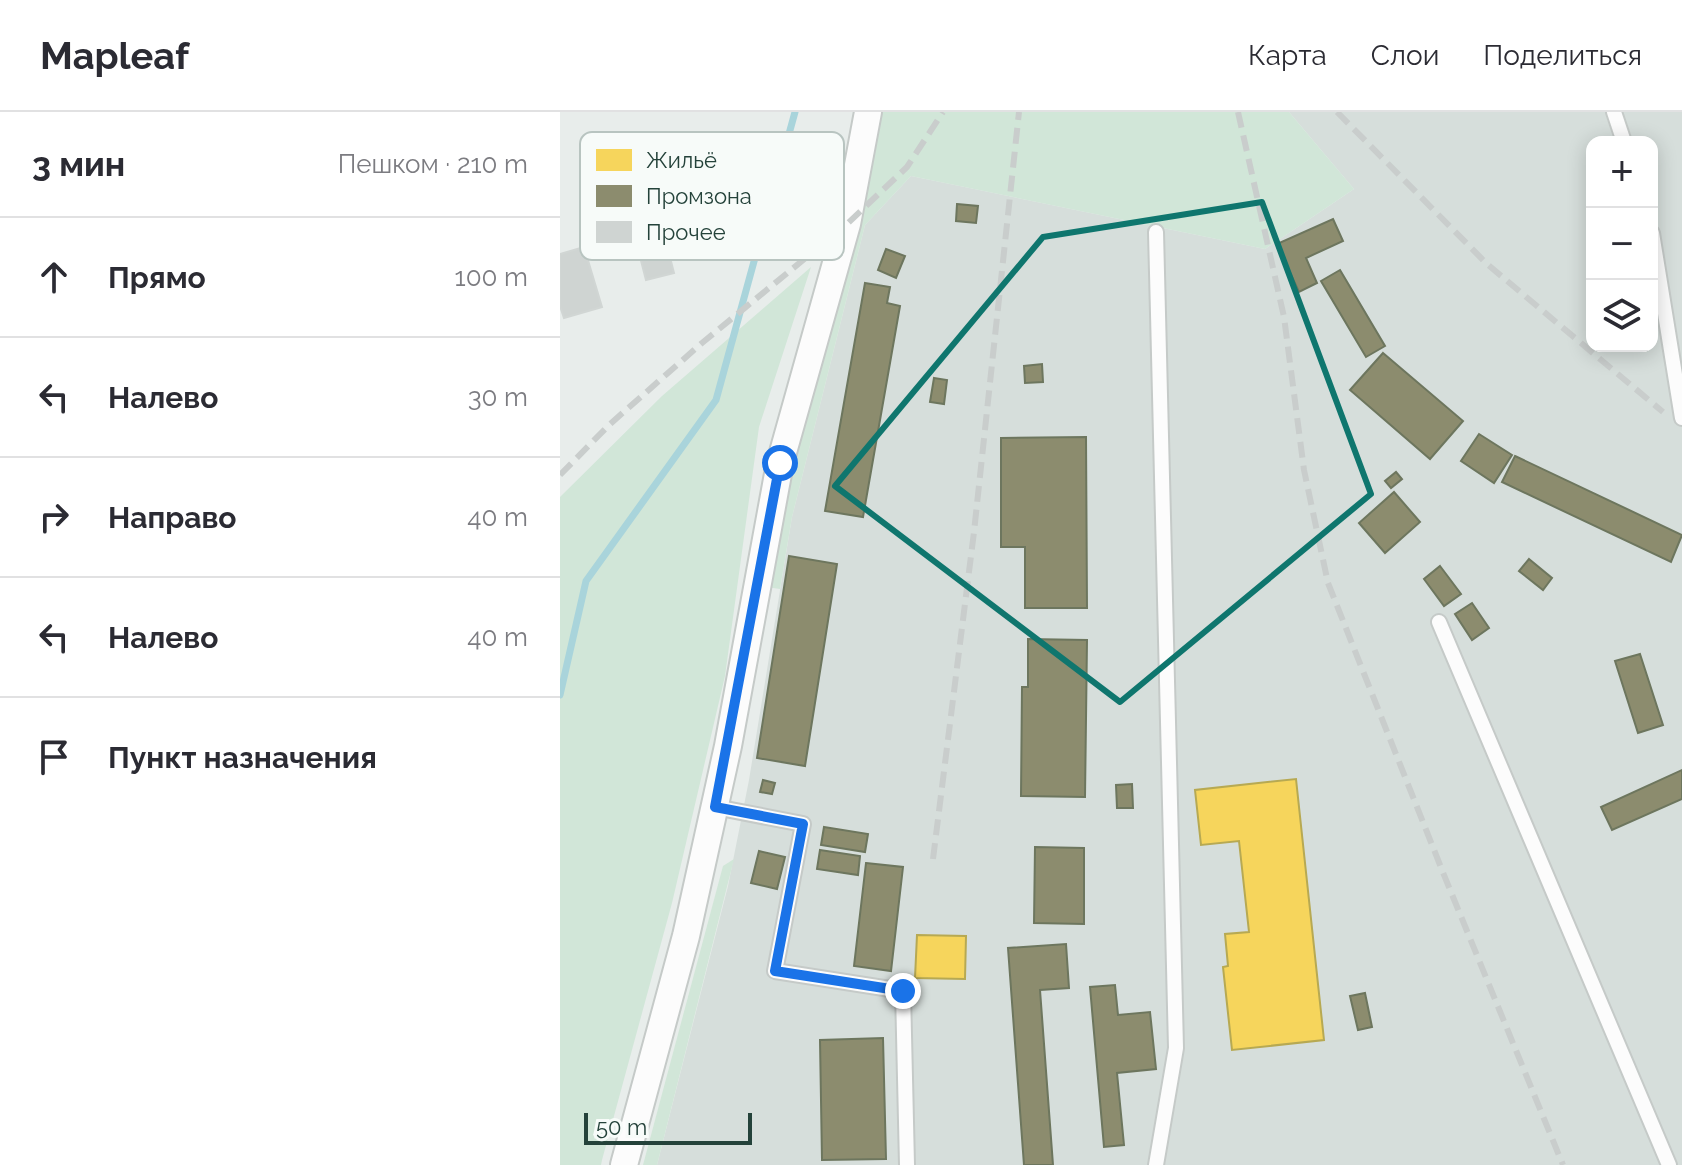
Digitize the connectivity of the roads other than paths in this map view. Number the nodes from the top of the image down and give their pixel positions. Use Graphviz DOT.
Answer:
graph roads {
  1 [pos="868,112"];
  2 [pos="1614,112"];
  3 [pos="1622,136"];
  4 [pos="1156,232"];
  5 [pos="844,235"];
  6 [pos="837,260"];
  7 [pos="1658,270"];
  8 [pos="1682,418"];
  9 [pos="1439,622"];
  10 [pos="715,807"];
  11 [pos="624,1165"];
  12 [pos="907,1165"];
  13 [pos="1156,1165"];
  14 [pos="1669,1165"];
  1 -- 5 [label="street"];
  2 -- 3 [label="lane"];
  4 -- 13 [label="lane"];
  6 -- 10 [label="street"];
  7 -- 8 [label="lane"];
  9 -- 14 [label="lane"];
  10 -- 11 [label="street"];
  10 -- 12 [label="lane"];
}
